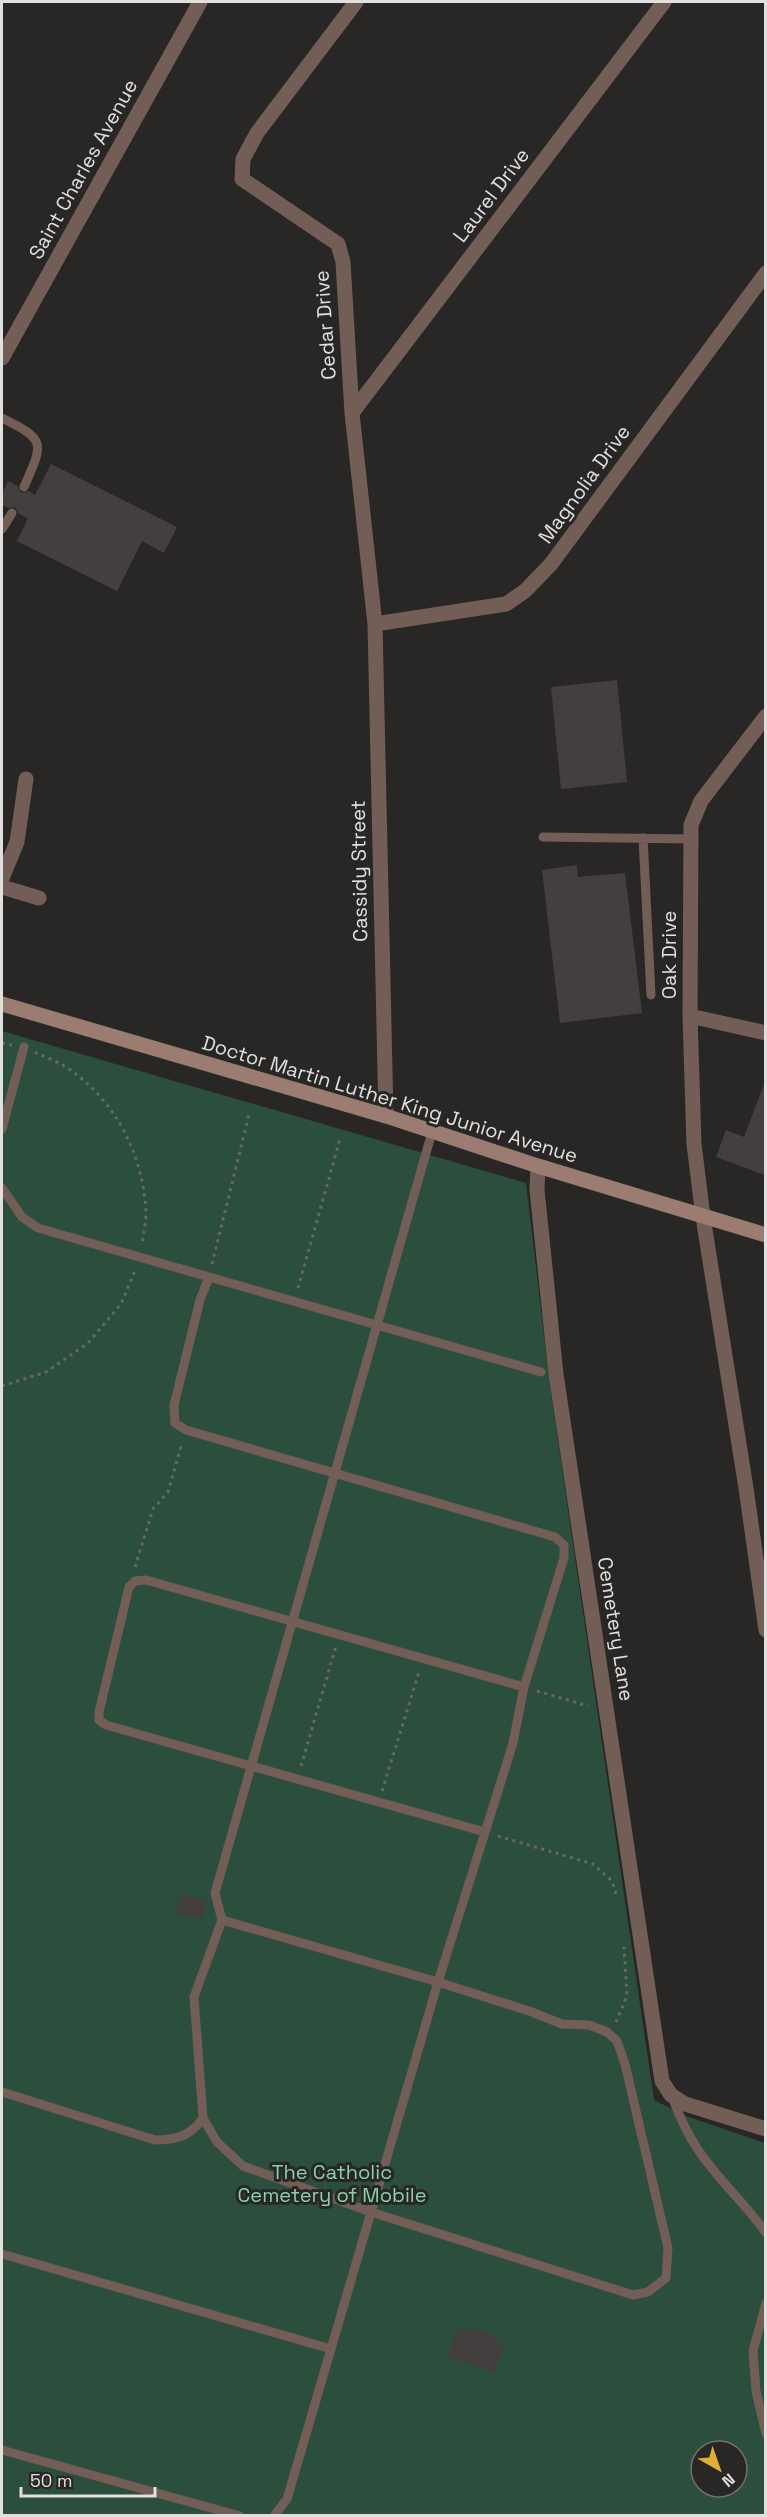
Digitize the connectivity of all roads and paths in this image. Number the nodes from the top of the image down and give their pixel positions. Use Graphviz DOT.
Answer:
graph roads {
  1 [pos="200,2"];
  2 [pos="356,2"];
  3 [pos="664,2"];
  4 [pos="765,273"];
  5 [pos="2,358"];
  6 [pos="352,413"];
  7 [pos="2,418"];
  8 [pos="24,487"];
  9 [pos="12,513"];
  10 [pos="2,529"];
  11 [pos="375,624"];
  12 [pos="765,716"];
  13 [pos="26,779"];
  14 [pos="543,837"];
  15 [pos="644,838"];
  16 [pos="690,839"];
  17 [pos="2,878"];
  18 [pos="2,887"];
  19 [pos="39,898"];
  20 [pos="651,995"];
  21 [pos="2,1004"];
  22 [pos="690,1016"];
  23 [pos="765,1033"];
  24 [pos="2,1043"];
  25 [pos="24,1047"];
  26 [pos="249,1115"];
  27 [pos="386,1116"];
  28 [pos="2,1130"];
  29 [pos="432,1132"];
  30 [pos="340,1139"];
  31 [pos="538,1166"];
  32 [pos="2,1188"];
  33 [pos="703,1217"];
  34 [pos="765,1234"];
  35 [pos="140,1257"];
  36 [pos="209,1277"];
  37 [pos="295,1301"];
  38 [pos="378,1324"];
  39 [pos="541,1372"];
  40 [pos="2,1386"];
  41 [pos="186,1430"];
  42 [pos="335,1472"];
  43 [pos="135,1581"];
  44 [pos="293,1621"];
  45 [pos="765,1630"];
  46 [pos="340,1635"];
  47 [pos="423,1658"];
  48 [pos="524,1687"];
  49 [pos="588,1706"];
  50 [pos="251,1767"];
  51 [pos="298,1780"];
  52 [pos="379,1803"];
  53 [pos="485,1832"];
  54 [pos="618,1899"];
  55 [pos="222,1920"];
  56 [pos="623,1941"];
  57 [pos="438,1982"];
  58 [pos="610,2035"];
  59 [pos="2,2092"];
  60 [pos="671,2095"];
  61 [pos="203,2118"];
  62 [pos="765,2129"];
  63 [pos="371,2212"];
  64 [pos="765,2233"];
  65 [pos="2,2254"];
  66 [pos="765,2303"];
  67 [pos="331,2349"];
  68 [pos="765,2433"];
  69 [pos="2,2450"];
  70 [pos="240,2516"];
  71 [pos="274,2516"];
  1 -- 5 [label="street, Saint Charles Avenue"];
  2 -- 6 [label="street, Cedar Drive"];
  3 -- 6 [label="street, Laurel Drive"];
  4 -- 11 [label="street, Magnolia Drive"];
  6 -- 11 [label="street, Cedar Drive"];
  7 -- 8 [label="lane"];
  9 -- 10 [label="lane"];
  11 -- 27 [label="street, Cassidy Street"];
  12 -- 16 [label="street, Oak Drive"];
  13 -- 17 [label="street"];
  14 -- 15 [label="lane"];
  15 -- 16 [label="lane"];
  15 -- 20 [label="lane"];
  16 -- 22 [label="street, Oak Drive"];
  18 -- 19 [label="street"];
  21 -- 27 [label="main road, Doctor Martin Luther King Junior Avenue"];
  22 -- 23 [label="street"];
  22 -- 33 [label="street, Oak Drive"];
  24 -- 25 [label="path"];
  25 -- 28 [label="lane"];
  25 -- 35 [label="path"];
  26 -- 36 [label="path"];
  27 -- 29 [label="main road, Doctor Martin Luther King Junior Avenue"];
  29 -- 31 [label="main road, Doctor Martin Luther King Junior Avenue"];
  29 -- 38 [label="lane"];
  30 -- 37 [label="path"];
  31 -- 33 [label="main road, Doctor Martin Luther King Junior Avenue"];
  31 -- 60 [label="street, Cemetery Lane"];
  32 -- 35 [label="lane"];
  33 -- 34 [label="main road, Doctor Martin Luther King Junior Avenue"];
  33 -- 45 [label="street, Oak Drive"];
  35 -- 36 [label="lane"];
  35 -- 40 [label="path"];
  36 -- 37 [label="lane"];
  36 -- 41 [label="lane"];
  37 -- 38 [label="lane"];
  38 -- 39 [label="lane"];
  38 -- 42 [label="lane"];
  41 -- 42 [label="lane"];
  41 -- 43 [label="path"];
  42 -- 44 [label="lane"];
  42 -- 48 [label="lane"];
  43 -- 44 [label="lane"];
  43 -- 50 [label="lane"];
  44 -- 46 [label="lane"];
  44 -- 50 [label="lane"];
  46 -- 47 [label="lane"];
  46 -- 51 [label="path"];
  47 -- 48 [label="lane"];
  47 -- 52 [label="path"];
  48 -- 49 [label="path"];
  48 -- 53 [label="lane"];
  50 -- 51 [label="lane"];
  50 -- 55 [label="lane"];
  51 -- 52 [label="lane"];
  52 -- 53 [label="lane"];
  53 -- 54 [label="path"];
  53 -- 57 [label="lane"];
  55 -- 57 [label="lane"];
  55 -- 61 [label="lane"];
  56 -- 58 [label="path"];
  57 -- 58 [label="lane"];
  57 -- 63 [label="lane"];
  58 -- 63 [label="lane"];
  59 -- 61 [label="lane"];
  60 -- 62 [label="street"];
  60 -- 64 [label="lane"];
  61 -- 63 [label="lane"];
  63 -- 67 [label="lane"];
  65 -- 67 [label="lane"];
  66 -- 68 [label="lane"];
  67 -- 71 [label="lane"];
  69 -- 70 [label="lane"];
}
